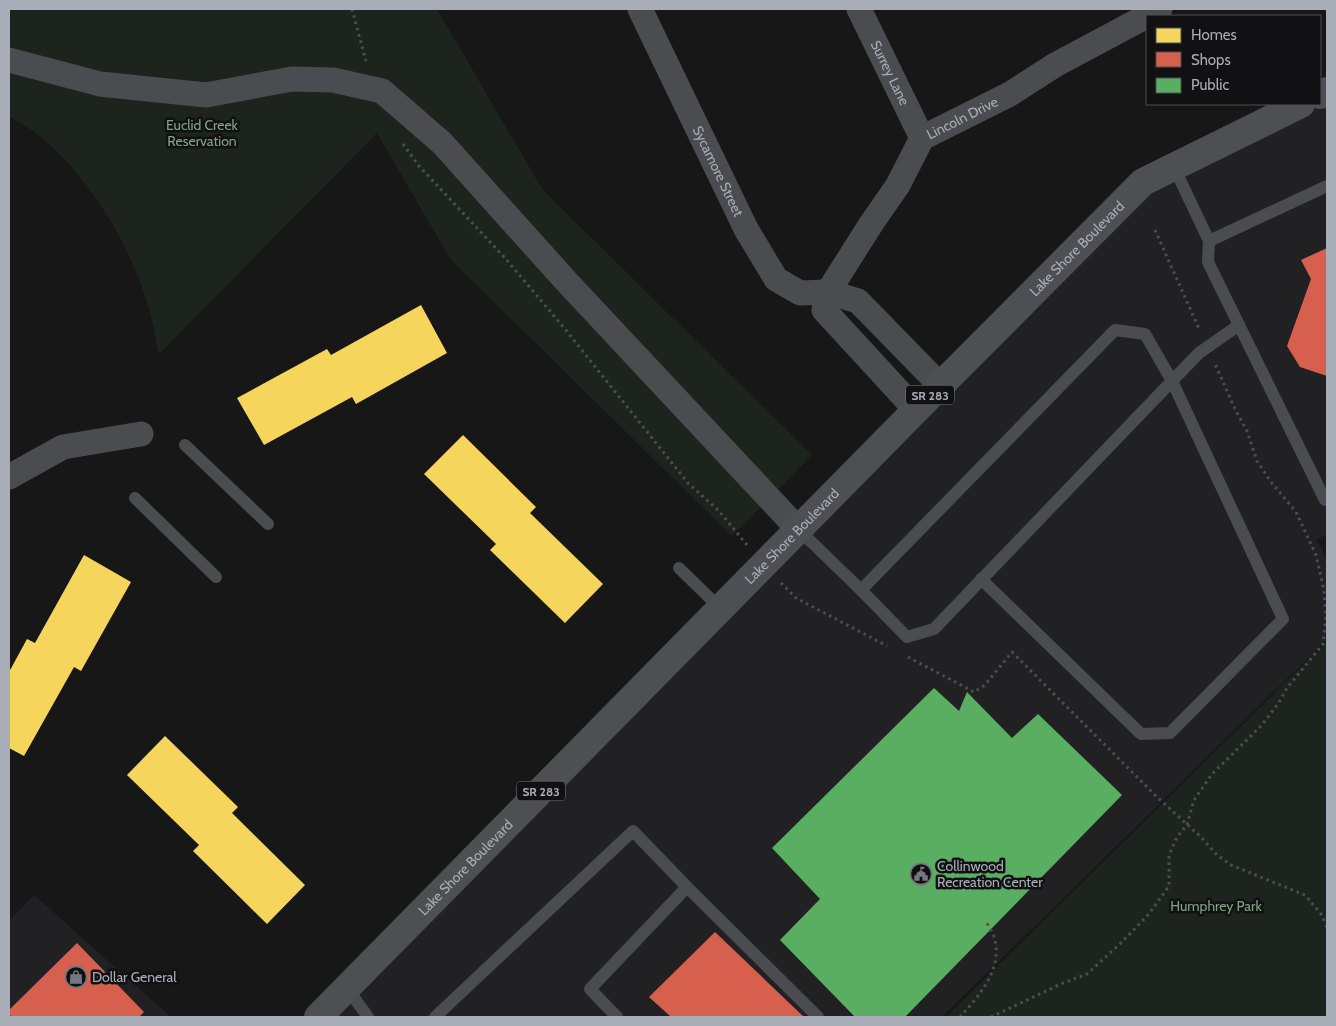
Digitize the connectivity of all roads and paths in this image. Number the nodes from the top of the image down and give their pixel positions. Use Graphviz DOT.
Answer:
graph roads {
  1 [pos="352,9"];
  2 [pos="640,9"];
  3 [pos="859,9"];
  4 [pos="1160,9"];
  5 [pos="1149,15"];
  6 [pos="1146,16"];
  7 [pos="9,60"];
  8 [pos="368,68"];
  9 [pos="1299,105"];
  10 [pos="398,138"];
  11 [pos="922,138"];
  12 [pos="1174,166"];
  13 [pos="1327,186"];
  14 [pos="1155,230"];
  15 [pos="1209,241"];
  16 [pos="828,292"];
  17 [pos="1239,325"];
  18 [pos="1208,348"];
  19 [pos="1172,381"];
  20 [pos="940,386"];
  21 [pos="916,410"];
  22 [pos="141,434"];
  23 [pos="185,445"];
  24 [pos="11,473"];
  25 [pos="135,498"];
  26 [pos="1327,499"];
  27 [pos="268,524"];
  28 [pos="798,529"];
  29 [pos="741,538"];
  30 [pos="679,568"];
  31 [pos="216,577"];
  32 [pos="981,579"];
  33 [pos="861,590"];
  34 [pos="720,608"];
  35 [pos="1012,652"];
  36 [pos="1187,825"];
  37 [pos="687,887"];
  38 [pos="987,923"];
  39 [pos="1327,927"];
  40 [pos="346,988"];
  41 [pos="318,1017"];
  42 [pos="368,1017"];
  43 [pos="435,1017"];
  44 [pos="617,1017"];
  45 [pos="818,1017"];
  46 [pos="960,1017"];
  47 [pos="991,1017"];
  1 -- 8 [label="path"];
  2 -- 16 [label="street, Sycamore Street"];
  3 -- 11 [label="street, Surrey Lane"];
  4 -- 5 [label="street, Lincoln Drive"];
  6 -- 11 [label="street, Lincoln Drive"];
  7 -- 28 [label="street"];
  9 -- 12 [label="main road, Lake Shore Boulevard / SR 283"];
  10 -- 29 [label="path"];
  11 -- 16 [label="street, Lincoln Drive"];
  12 -- 15 [label="lane"];
  12 -- 20 [label="main road, Lake Shore Boulevard / SR 283"];
  13 -- 15 [label="lane"];
  14 -- 18 [label="path"];
  15 -- 17 [label="lane"];
  16 -- 20 [label="street, Sycamore Street"];
  16 -- 21 [label="street"];
  17 -- 18 [label="lane"];
  17 -- 26 [label="lane"];
  18 -- 19 [label="lane"];
  18 -- 36 [label="path"];
  19 -- 32 [label="lane"];
  19 -- 32 [label="lane"];
  19 -- 33 [label="lane"];
  20 -- 21 [label="main road, Lake Shore Boulevard / SR 283"];
  21 -- 28 [label="main road, Lake Shore Boulevard / SR 283"];
  22 -- 24 [label="street"];
  23 -- 27 [label="lane"];
  25 -- 31 [label="lane"];
  28 -- 33 [label="lane"];
  28 -- 34 [label="main road, Lake Shore Boulevard / SR 283"];
  30 -- 34 [label="lane"];
  32 -- 33 [label="lane"];
  34 -- 40 [label="main road, Lake Shore Boulevard / SR 283"];
  35 -- 36 [label="path"];
  36 -- 39 [label="path"];
  36 -- 47 [label="path"];
  37 -- 43 [label="lane"];
  37 -- 44 [label="lane"];
  37 -- 45 [label="lane"];
  38 -- 46 [label="path"];
  40 -- 41 [label="main road, Lake Shore Boulevard / SR 283"];
  40 -- 42 [label="lane"];
}
